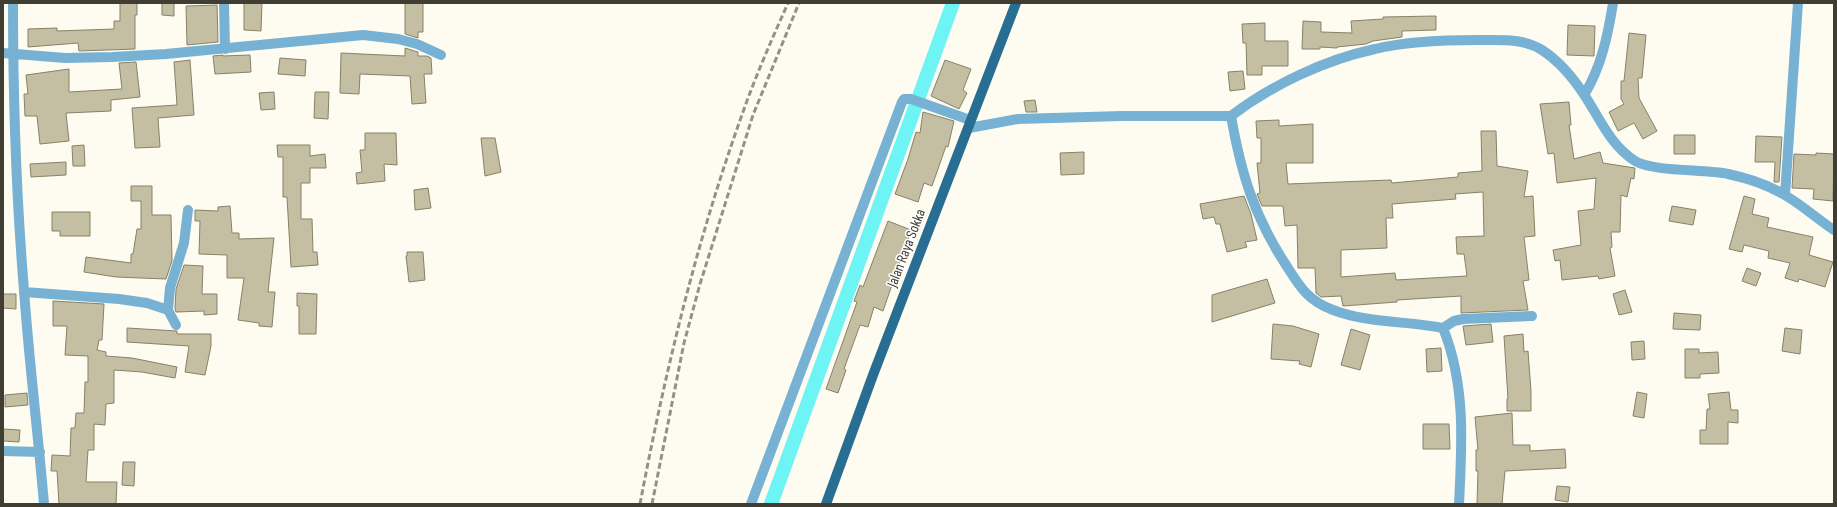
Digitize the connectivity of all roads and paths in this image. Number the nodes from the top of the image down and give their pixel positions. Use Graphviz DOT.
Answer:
graph roads {
  1 [pos="13,3"];
  2 [pos="224,3"];
  3 [pos="1016,3"];
  4 [pos="1613,3"];
  5 [pos="1798,3"];
  6 [pos="225,48"];
  7 [pos="8,53"];
  8 [pos="441,55"];
  9 [pos="1584,96"];
  10 [pos="1231,116"];
  11 [pos="970,124"];
  12 [pos="1785,195"];
  13 [pos="188,210"];
  14 [pos="1834,230"];
  15 [pos="24,292"];
  16 [pos="168,310"];
  17 [pos="1532,316"];
  18 [pos="176,325"];
  19 [pos="1443,328"];
  20 [pos="3,451"];
  21 [pos="40,452"];
  22 [pos="44,504"];
  23 [pos="751,504"];
  24 [pos="826,504"];
  25 [pos="1459,504"];
  1 -- 7 [label="street"];
  2 -- 6 [label="street"];
  3 -- 11 [label="main road, Jalan Raya Sokka"];
  4 -- 9 [label="street"];
  5 -- 12 [label="street"];
  6 -- 7 [label="street"];
  6 -- 8 [label="street"];
  7 -- 15 [label="street"];
  9 -- 10 [label="street"];
  9 -- 12 [label="street"];
  10 -- 11 [label="street"];
  10 -- 19 [label="street"];
  11 -- 23 [label="street"];
  11 -- 24 [label="main road, Jalan Raya Sokka"];
  12 -- 14 [label="street"];
  13 -- 16 [label="street"];
  15 -- 16 [label="street"];
  15 -- 21 [label="street"];
  16 -- 18 [label="street"];
  17 -- 19 [label="street"];
  19 -- 25 [label="street"];
  20 -- 21 [label="street"];
  21 -- 22 [label="street"];
}
